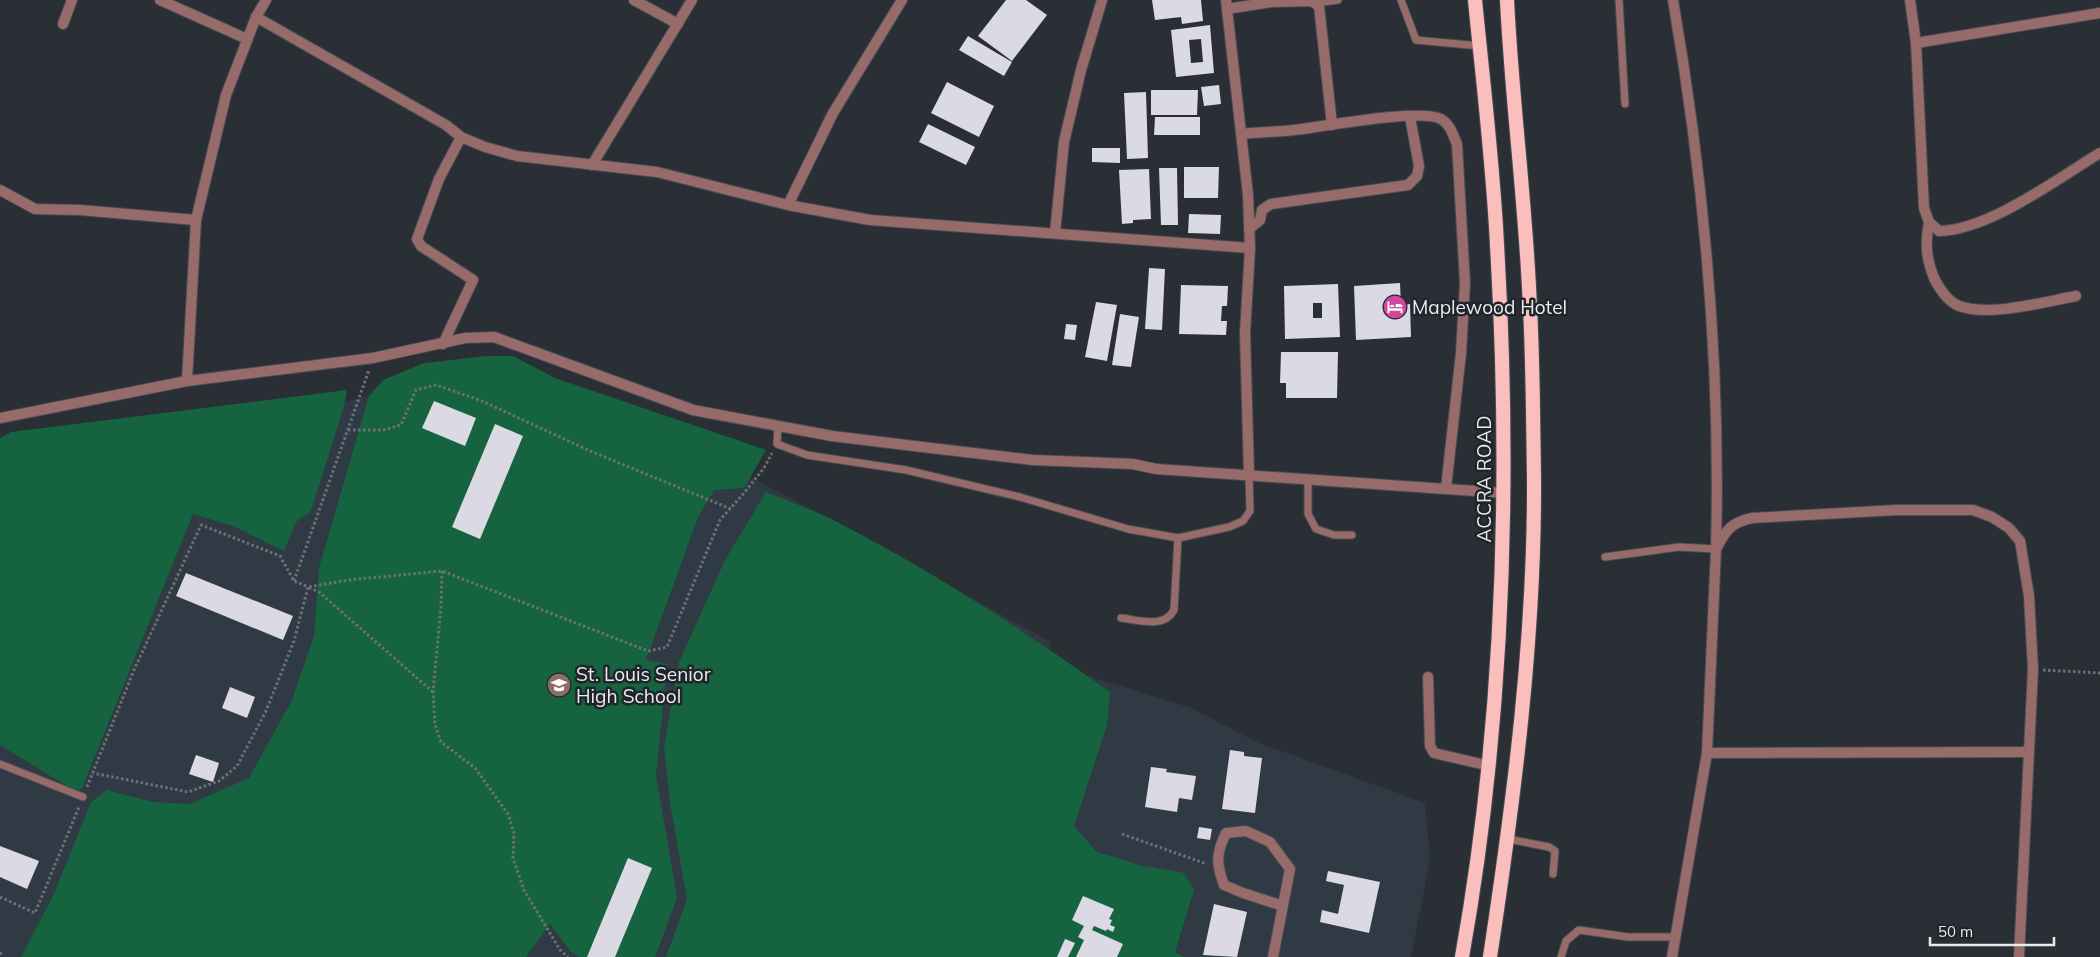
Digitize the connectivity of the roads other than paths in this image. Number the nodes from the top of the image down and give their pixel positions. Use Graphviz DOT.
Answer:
graph roads {
  1 [pos="72,0"];
  2 [pos="160,0"];
  3 [pos="266,0"];
  4 [pos="634,0"];
  5 [pos="692,0"];
  6 [pos="902,0"];
  7 [pos="1102,0"];
  8 [pos="1338,0"];
  9 [pos="1401,0"];
  10 [pos="1475,0"];
  11 [pos="1507,0"];
  12 [pos="1619,0"];
  13 [pos="1673,0"];
  14 [pos="1910,0"];
  15 [pos="1315,3"];
  16 [pos="1227,4"];
  17 [pos="2100,13"];
  18 [pos="256,17"];
  19 [pos="63,24"];
  20 [pos="678,24"];
  21 [pos="247,39"];
  22 [pos="1916,43"];
  23 [pos="1480,46"];
  24 [pos="1625,104"];
  25 [pos="1410,117"];
  26 [pos="1332,125"];
  27 [pos="1240,134"];
  28 [pos="461,137"];
  29 [pos="2100,153"];
  30 [pos="592,165"];
  31 [pos="0,190"];
  32 [pos="788,205"];
  33 [pos="196,220"];
  34 [pos="1929,222"];
  35 [pos="1250,229"];
  36 [pos="1055,233"];
  37 [pos="1250,248"];
  38 [pos="2076,296"];
  39 [pos="443,344"];
  40 [pos="187,381"];
  41 [pos="0,418"];
  42 [pos="778,426"];
  43 [pos="1249,474"];
  44 [pos="1308,478"];
  45 [pos="1446,488"];
  46 [pos="1504,493"];
  47 [pos="1352,535"];
  48 [pos="1178,538"];
  49 [pos="1716,549"];
  50 [pos="1605,557"];
  51 [pos="1121,618"];
  52 [pos="1428,677"];
  53 [pos="2028,752"];
  54 [pos="1707,753"];
  55 [pos="0,764"];
  56 [pos="1490,766"];
  57 [pos="83,797"];
  58 [pos="1508,839"];
  59 [pos="1553,874"];
  60 [pos="1283,906"];
  61 [pos="1674,937"];
  62 [pos="1273,957"];
  63 [pos="1462,957"];
  64 [pos="1490,957"];
  65 [pos="1561,957"];
  66 [pos="1672,957"];
  67 [pos="2019,957"];
  1 -- 19 [label="street"];
  2 -- 21 [label="street"];
  3 -- 18 [label="street"];
  4 -- 20 [label="street"];
  5 -- 20 [label="street"];
  6 -- 32 [label="street"];
  7 -- 36 [label="street"];
  8 -- 15 [label="lane"];
  9 -- 23 [label="lane"];
  10 -- 23 [label="highway, ACCRA ROAD"];
  11 -- 58 [label="highway"];
  12 -- 24 [label="lane"];
  13 -- 49 [label="street"];
  14 -- 22 [label="street"];
  15 -- 16 [label="street"];
  15 -- 26 [label="street"];
  16 -- 27 [label="street"];
  17 -- 22 [label="street"];
  18 -- 21 [label="street"];
  18 -- 28 [label="street"];
  20 -- 30 [label="street"];
  21 -- 33 [label="street"];
  22 -- 34 [label="street"];
  23 -- 46 [label="highway, ACCRA ROAD"];
  25 -- 26 [label="street"];
  25 -- 35 [label="street"];
  25 -- 45 [label="street"];
  26 -- 27 [label="street"];
  27 -- 35 [label="street"];
  28 -- 30 [label="street"];
  28 -- 39 [label="street"];
  29 -- 34 [label="street"];
  30 -- 32 [label="street"];
  31 -- 33 [label="street"];
  32 -- 36 [label="street"];
  33 -- 40 [label="street"];
  34 -- 38 [label="street"];
  35 -- 37 [label="street"];
  36 -- 37 [label="street"];
  37 -- 43 [label="street"];
  39 -- 40 [label="street"];
  39 -- 42 [label="street"];
  40 -- 41 [label="street"];
  42 -- 43 [label="street"];
  42 -- 48 [label="lane"];
  43 -- 44 [label="street"];
  43 -- 48 [label="lane"];
  44 -- 45 [label="street"];
  44 -- 47 [label="lane"];
  45 -- 46 [label="street"];
  46 -- 56 [label="highway, ACCRA ROAD"];
  48 -- 51 [label="lane"];
  49 -- 50 [label="lane"];
  49 -- 53 [label="street"];
  49 -- 54 [label="street"];
  52 -- 56 [label="street"];
  53 -- 54 [label="street"];
  53 -- 67 [label="street"];
  54 -- 61 [label="street"];
  55 -- 57 [label="lane"];
  56 -- 63 [label="highway, ACCRA ROAD"];
  58 -- 59 [label="lane"];
  58 -- 64 [label="highway"];
  60 -- 60 [label="street"];
  60 -- 62 [label="street"];
  61 -- 65 [label="lane"];
  61 -- 66 [label="street"];
}
